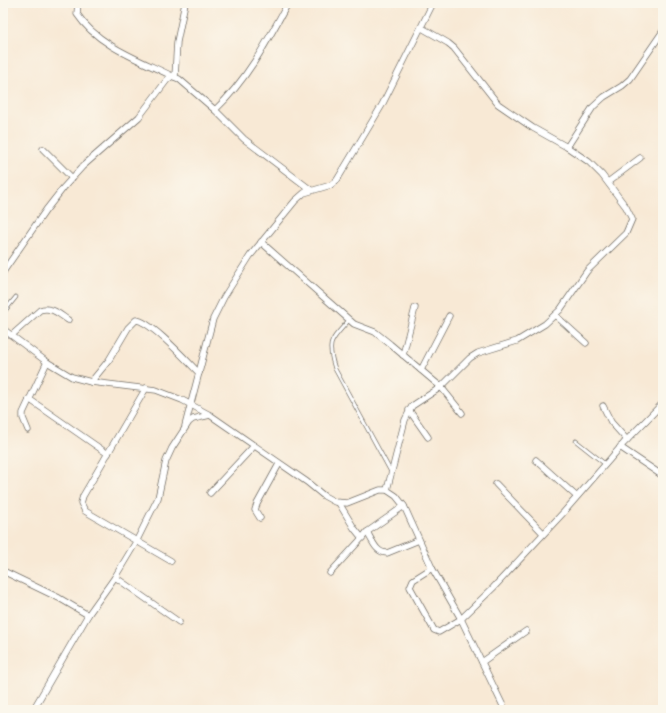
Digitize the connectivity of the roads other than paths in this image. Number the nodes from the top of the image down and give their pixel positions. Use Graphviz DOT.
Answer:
graph roads {
  1 [pos="78,3"];
  2 [pos="185,3"];
  3 [pos="288,3"];
  4 [pos="433,3"];
  5 [pos="422,28"];
  6 [pos="663,31"];
  7 [pos="174,77"];
  8 [pos="215,110"];
  9 [pos="567,147"];
  10 [pos="43,149"];
  11 [pos="640,158"];
  12 [pos="72,178"];
  13 [pos="608,182"];
  14 [pos="310,190"];
  15 [pos="261,242"];
  16 [pos="4,268"];
  17 [pos="16,297"];
  18 [pos="415,308"];
  19 [pos="3,313"];
  20 [pos="555,315"];
  21 [pos="449,316"];
  22 [pos="68,320"];
  23 [pos="349,320"];
  24 [pos="3,329"];
  25 [pos="12,335"];
  26 [pos="586,343"];
  27 [pos="403,355"];
  28 [pos="47,362"];
  29 [pos="421,370"];
  30 [pos="199,373"];
  31 [pos="91,382"];
  32 [pos="441,387"];
  33 [pos="146,388"];
  34 [pos="29,399"];
  35 [pos="663,403"];
  36 [pos="192,406"];
  37 [pos="603,406"];
  38 [pos="409,410"];
  39 [pos="462,413"];
  40 [pos="210,415"];
  41 [pos="186,426"];
  42 [pos="28,430"];
  43 [pos="428,437"];
  44 [pos="627,440"];
  45 [pos="576,441"];
  46 [pos="254,446"];
  47 [pos="620,447"];
  48 [pos="108,454"];
  49 [pos="536,460"];
  50 [pos="279,464"];
  51 [pos="606,464"];
  52 [pos="391,472"];
  53 [pos="663,476"];
  54 [pos="496,484"];
  55 [pos="387,490"];
  56 [pos="210,493"];
  57 [pos="576,496"];
  58 [pos="339,503"];
  59 [pos="404,506"];
  60 [pos="260,518"];
  61 [pos="367,532"];
  62 [pos="543,533"];
  63 [pos="362,538"];
  64 [pos="419,540"];
  65 [pos="136,542"];
  66 [pos="172,561"];
  67 [pos="432,568"];
  68 [pos="3,571"];
  69 [pos="330,573"];
  70 [pos="115,577"];
  71 [pos="88,615"];
  72 [pos="461,619"];
  73 [pos="179,622"];
  74 [pos="526,631"];
  75 [pos="482,662"];
  76 [pos="33,710"];
  77 [pos="505,710"];
  1 -- 7 [label="street"];
  2 -- 7 [label="street"];
  3 -- 8 [label="street"];
  4 -- 5 [label="street"];
  5 -- 9 [label="street"];
  5 -- 14 [label="street"];
  6 -- 9 [label="street"];
  7 -- 8 [label="street"];
  7 -- 12 [label="street"];
  8 -- 14 [label="street"];
  9 -- 13 [label="street"];
  10 -- 12 [label="street"];
  11 -- 13 [label="street"];
  12 -- 16 [label="street"];
  13 -- 20 [label="street"];
  14 -- 15 [label="street"];
  15 -- 23 [label="street"];
  15 -- 30 [label="street"];
  17 -- 19 [label="lane"];
  18 -- 27 [label="street"];
  20 -- 26 [label="street"];
  20 -- 32 [label="street"];
  21 -- 29 [label="street"];
  22 -- 25 [label="street"];
  23 -- 27 [label="street"];
  23 -- 52 [label="lane"];
  24 -- 25 [label="street"];
  25 -- 28 [label="street"];
  27 -- 29 [label="street"];
  28 -- 31 [label="street"];
  28 -- 34 [label="street"];
  29 -- 32 [label="street"];
  30 -- 31 [label="street"];
  30 -- 36 [label="street"];
  31 -- 33 [label="street"];
  32 -- 38 [label="street"];
  32 -- 39 [label="street"];
  33 -- 36 [label="street"];
  33 -- 48 [label="street"];
  34 -- 42 [label="street"];
  34 -- 48 [label="street"];
  35 -- 44 [label="street"];
  36 -- 40 [label="street"];
  36 -- 41 [label="street"];
  37 -- 44 [label="street"];
  38 -- 43 [label="street"];
  38 -- 52 [label="street"];
  40 -- 41 [label="street"];
  40 -- 46 [label="street"];
  41 -- 65 [label="street"];
  44 -- 47 [label="street"];
  45 -- 51 [label="lane"];
  46 -- 50 [label="street"];
  46 -- 56 [label="street"];
  47 -- 51 [label="street"];
  47 -- 53 [label="street"];
  48 -- 65 [label="street"];
  49 -- 57 [label="street"];
  50 -- 58 [label="street"];
  50 -- 60 [label="street"];
  51 -- 57 [label="street"];
  52 -- 55 [label="street"];
  54 -- 62 [label="street"];
  55 -- 58 [label="street"];
  55 -- 59 [label="street"];
  57 -- 62 [label="street"];
  58 -- 63 [label="street"];
  59 -- 61 [label="street"];
  59 -- 64 [label="street"];
  61 -- 63 [label="street"];
  61 -- 64 [label="street"];
  62 -- 72 [label="street"];
  63 -- 69 [label="street"];
  64 -- 67 [label="street"];
  65 -- 66 [label="street"];
  65 -- 70 [label="street"];
  67 -- 72 [label="street"];
  67 -- 72 [label="street"];
  68 -- 71 [label="street"];
  70 -- 71 [label="street"];
  70 -- 73 [label="street"];
  71 -- 76 [label="street"];
  72 -- 75 [label="street"];
  74 -- 75 [label="street"];
  75 -- 77 [label="street"];
}
